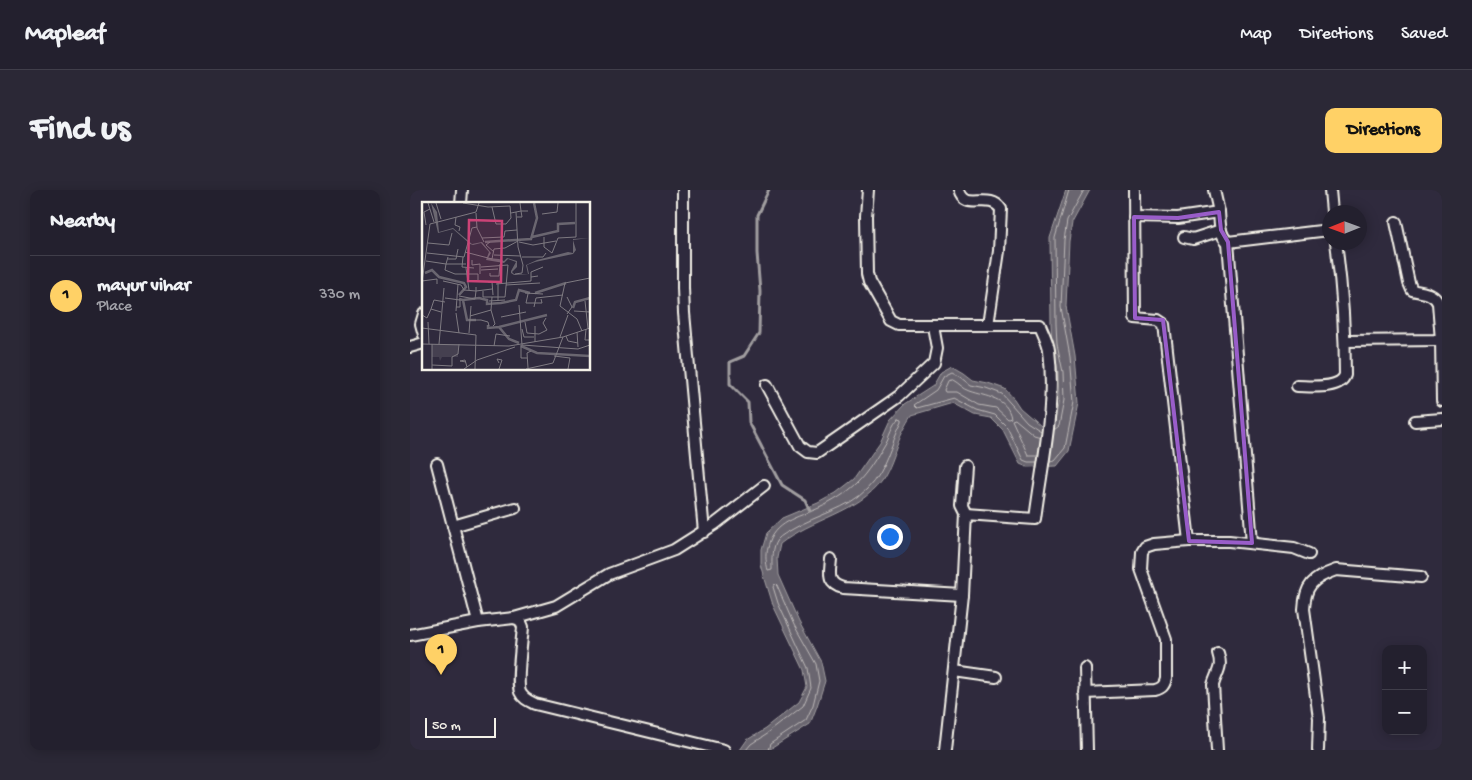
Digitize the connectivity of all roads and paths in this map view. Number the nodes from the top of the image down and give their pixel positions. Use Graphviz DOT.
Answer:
graph roads {
  1 [pos="683,190"];
  2 [pos="868,190"];
  3 [pos="959,190"];
  4 [pos="1134,190"];
  5 [pos="1214,190"];
  6 [pos="1330,190"];
  7 [pos="1331,205"];
  8 [pos="1219,212"];
  9 [pos="1134,217"];
  10 [pos="1396,222"];
  11 [pos="1221,230"];
  12 [pos="1322,231"];
  13 [pos="1184,237"];
  14 [pos="1228,242"];
  15 [pos="1337,250"];
  16 [pos="988,325"];
  17 [pos="933,326"];
  18 [pos="1441,340"];
  19 [pos="1345,341"];
  20 [pos="422,344"];
  21 [pos="410,348"];
  22 [pos="767,385"];
  23 [pos="1297,386"];
  24 [pos="1442,401"];
  25 [pos="1442,419"];
  26 [pos="1415,421"];
  27 [pos="437,464"];
  28 [pos="964,466"];
  29 [pos="764,486"];
  30 [pos="515,508"];
  31 [pos="966,514"];
  32 [pos="453,526"];
  33 [pos="704,532"];
  34 [pos="1189,541"];
  35 [pos="1252,543"];
  36 [pos="1309,554"];
  37 [pos="831,559"];
  38 [pos="1420,577"];
  39 [pos="962,595"];
  40 [pos="514,618"];
  41 [pos="478,622"];
  42 [pos="410,635"];
  43 [pos="1218,652"];
  44 [pos="1085,668"];
  45 [pos="954,671"];
  46 [pos="996,677"];
  47 [pos="1086,693"];
  48 [pos="724,750"];
  49 [pos="944,750"];
  50 [pos="1087,750"];
  51 [pos="1217,750"];
  52 [pos="1318,750"];
  1 -- 33 [label="street"];
  2 -- 17 [label="street"];
  3 -- 16 [label="street"];
  4 -- 9 [label="street"];
  5 -- 8 [label="street"];
  6 -- 7 [label="street"];
  8 -- 9 [label="street"];
  8 -- 11 [label="street"];
  9 -- 34 [label="street"];
  10 -- 18 [label="street"];
  11 -- 13 [label="street"];
  11 -- 14 [label="street"];
  12 -- 14 [label="street"];
  14 -- 35 [label="street"];
  15 -- 19 [label="street"];
  16 -- 17 [label="street"];
  16 -- 31 [label="street"];
  17 -- 22 [label="street"];
  18 -- 19 [label="street"];
  18 -- 24 [label="street"];
  19 -- 23 [label="street"];
  20 -- 21 [label="street"];
  25 -- 26 [label="street"];
  27 -- 32 [label="street"];
  28 -- 31 [label="street"];
  29 -- 33 [label="street"];
  30 -- 32 [label="street"];
  31 -- 39 [label="street"];
  32 -- 41 [label="street"];
  33 -- 40 [label="street"];
  34 -- 35 [label="street"];
  34 -- 47 [label="street"];
  35 -- 36 [label="street"];
  37 -- 39 [label="street"];
  38 -- 52 [label="street"];
  39 -- 45 [label="street"];
  40 -- 41 [label="street"];
  40 -- 48 [label="street"];
  41 -- 42 [label="street"];
  43 -- 51 [label="street"];
  44 -- 47 [label="street"];
  45 -- 46 [label="street"];
  45 -- 49 [label="street"];
  47 -- 50 [label="street"];
}
